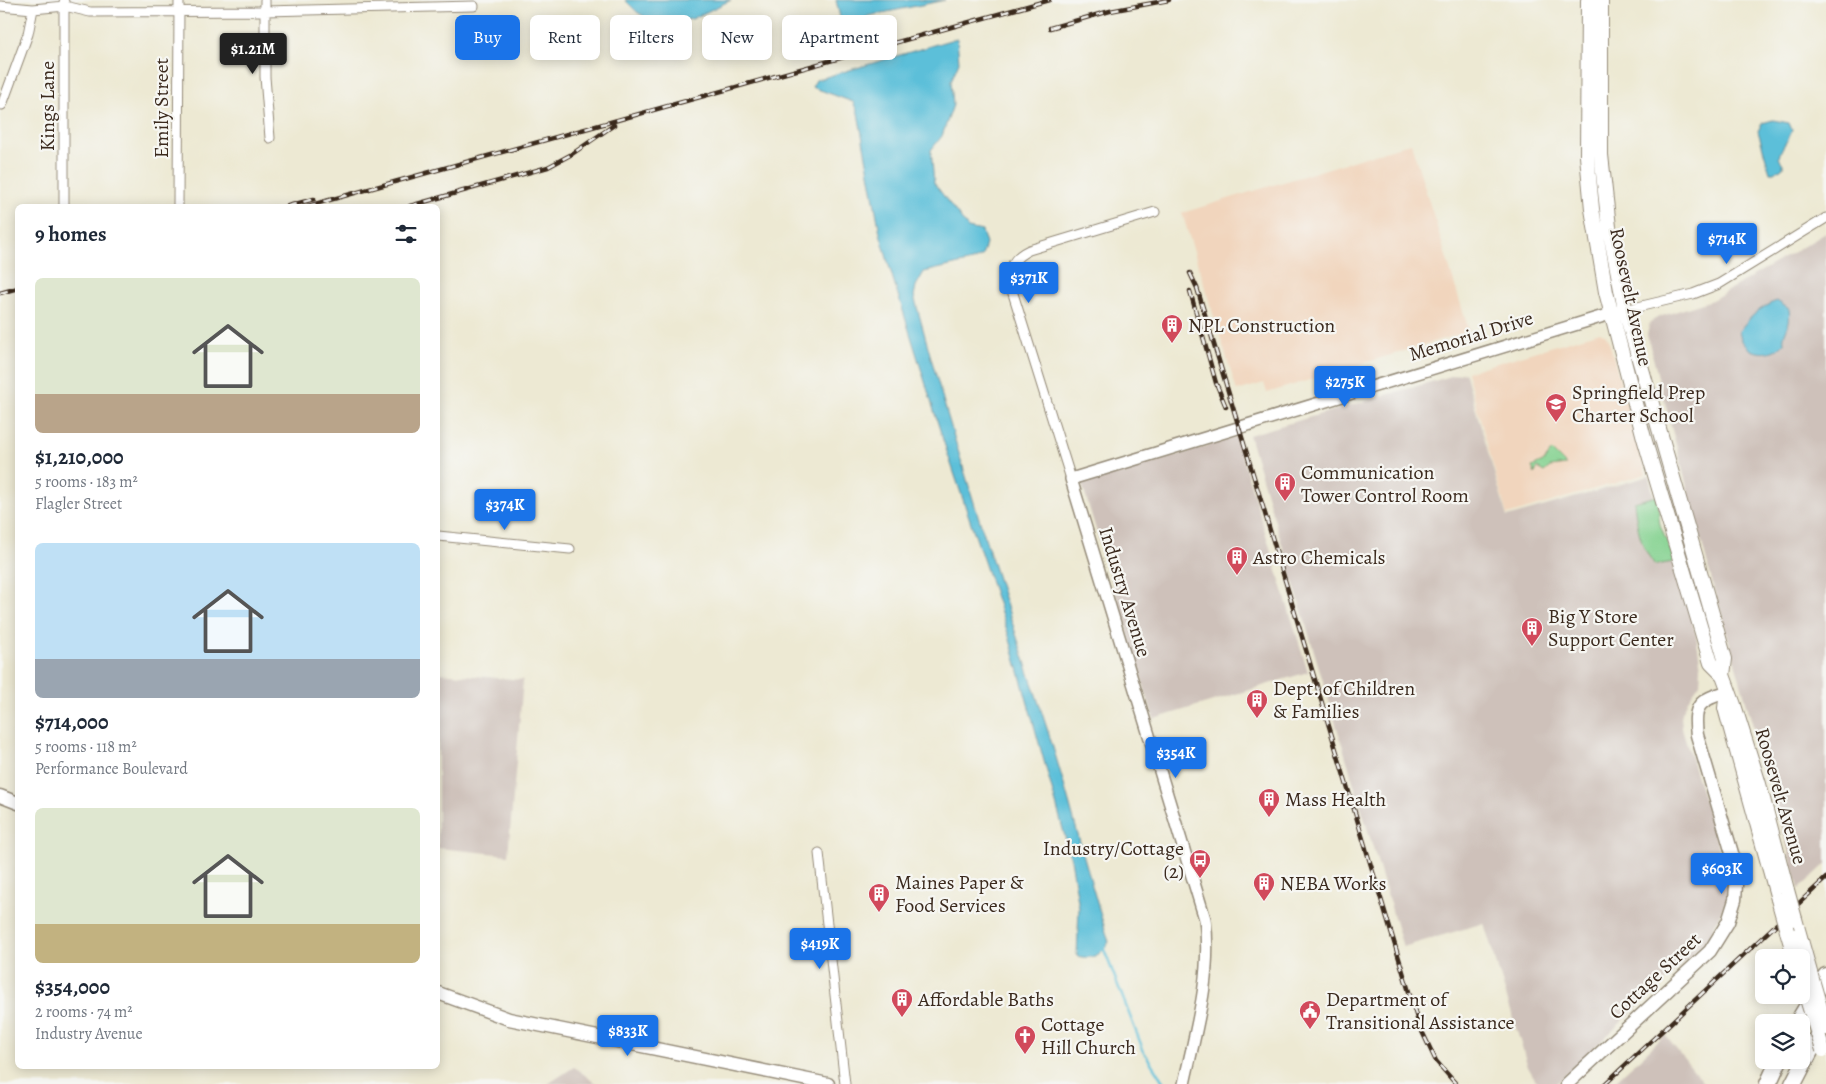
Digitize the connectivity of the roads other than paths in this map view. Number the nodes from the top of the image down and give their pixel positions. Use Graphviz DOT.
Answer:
graph roads {
  1 [pos="178,0"];
  2 [pos="265,0"];
  3 [pos="1588,0"];
  4 [pos="1601,0"];
  5 [pos="64,3"];
  6 [pos="0,6"];
  7 [pos="474,6"];
  8 [pos="33,10"];
  9 [pos="178,11"];
  10 [pos="265,11"];
  11 [pos="2,105"];
  12 [pos="270,138"];
  13 [pos="64,204"];
  14 [pos="178,204"];
  15 [pos="1155,212"];
  16 [pos="1826,218"];
  17 [pos="1625,310"];
  18 [pos="1611,313"];
  19 [pos="1071,479"];
  20 [pos="1676,485"];
  21 [pos="1661,489"];
  22 [pos="440,536"];
  23 [pos="570,549"];
  24 [pos="1697,558"];
  25 [pos="1681,563"];
  26 [pos="1723,676"];
  27 [pos="1727,692"];
  28 [pos="0,796"];
  29 [pos="15,803"];
  30 [pos="820,853"];
  31 [pos="1791,925"];
  32 [pos="1794,949"];
  33 [pos="1813,978"];
  34 [pos="440,994"];
  35 [pos="1801,1014"];
  36 [pos="1826,1020"];
  37 [pos="1826,1028"];
  38 [pos="1824,1054"];
  39 [pos="1775,1069"];
  40 [pos="828,1084"];
  41 [pos="845,1084"];
  42 [pos="1184,1084"];
  43 [pos="1567,1084"];
  44 [pos="1768,1084"];
  45 [pos="1794,1084"];
  1 -- 9 [label="street, Emily Street"];
  2 -- 10 [label="street"];
  3 -- 18 [label="main road, Roosevelt Avenue"];
  4 -- 17 [label="main road, Roosevelt Avenue"];
  5 -- 8 [label="street"];
  5 -- 9 [label="street"];
  5 -- 13 [label="street, Kings Lane"];
  6 -- 8 [label="street"];
  7 -- 10 [label="street"];
  8 -- 11 [label="street"];
  9 -- 10 [label="street"];
  9 -- 14 [label="street, Emily Street"];
  10 -- 12 [label="street"];
  15 -- 19 [label="street, Industry Avenue"];
  16 -- 17 [label="street"];
  17 -- 18 [label="street, Memorial Drive"];
  17 -- 20 [label="main road, Roosevelt Avenue"];
  18 -- 19 [label="street, Memorial Drive"];
  18 -- 21 [label="main road, Roosevelt Avenue"];
  19 -- 42 [label="street, Industry Avenue"];
  20 -- 21 [label="main road"];
  20 -- 24 [label="main road, Roosevelt Avenue"];
  21 -- 25 [label="main road, Roosevelt Avenue"];
  22 -- 23 [label="street"];
  24 -- 25 [label="main road"];
  24 -- 26 [label="main road, Roosevelt Avenue"];
  25 -- 26 [label="main road, Roosevelt Avenue"];
  26 -- 27 [label="main road, Roosevelt Avenue"];
  27 -- 31 [label="main road, Roosevelt Avenue, bridge"];
  27 -- 43 [label="main road, Cottage Street"];
  28 -- 29 [label="main road"];
  30 -- 41 [label="street"];
  31 -- 32 [label="main road, Roosevelt Avenue"];
  31 -- 33 [label="main road, Roosevelt Avenue"];
  33 -- 35 [label="highway"];
  33 -- 37 [label="main road, Roosevelt Avenue, bridge"];
  33 -- 38 [label="main road, Roosevelt Avenue, bridge"];
  34 -- 40 [label="main road"];
  36 -- 45 [label="highway"];
  39 -- 44 [label="highway"];
}
